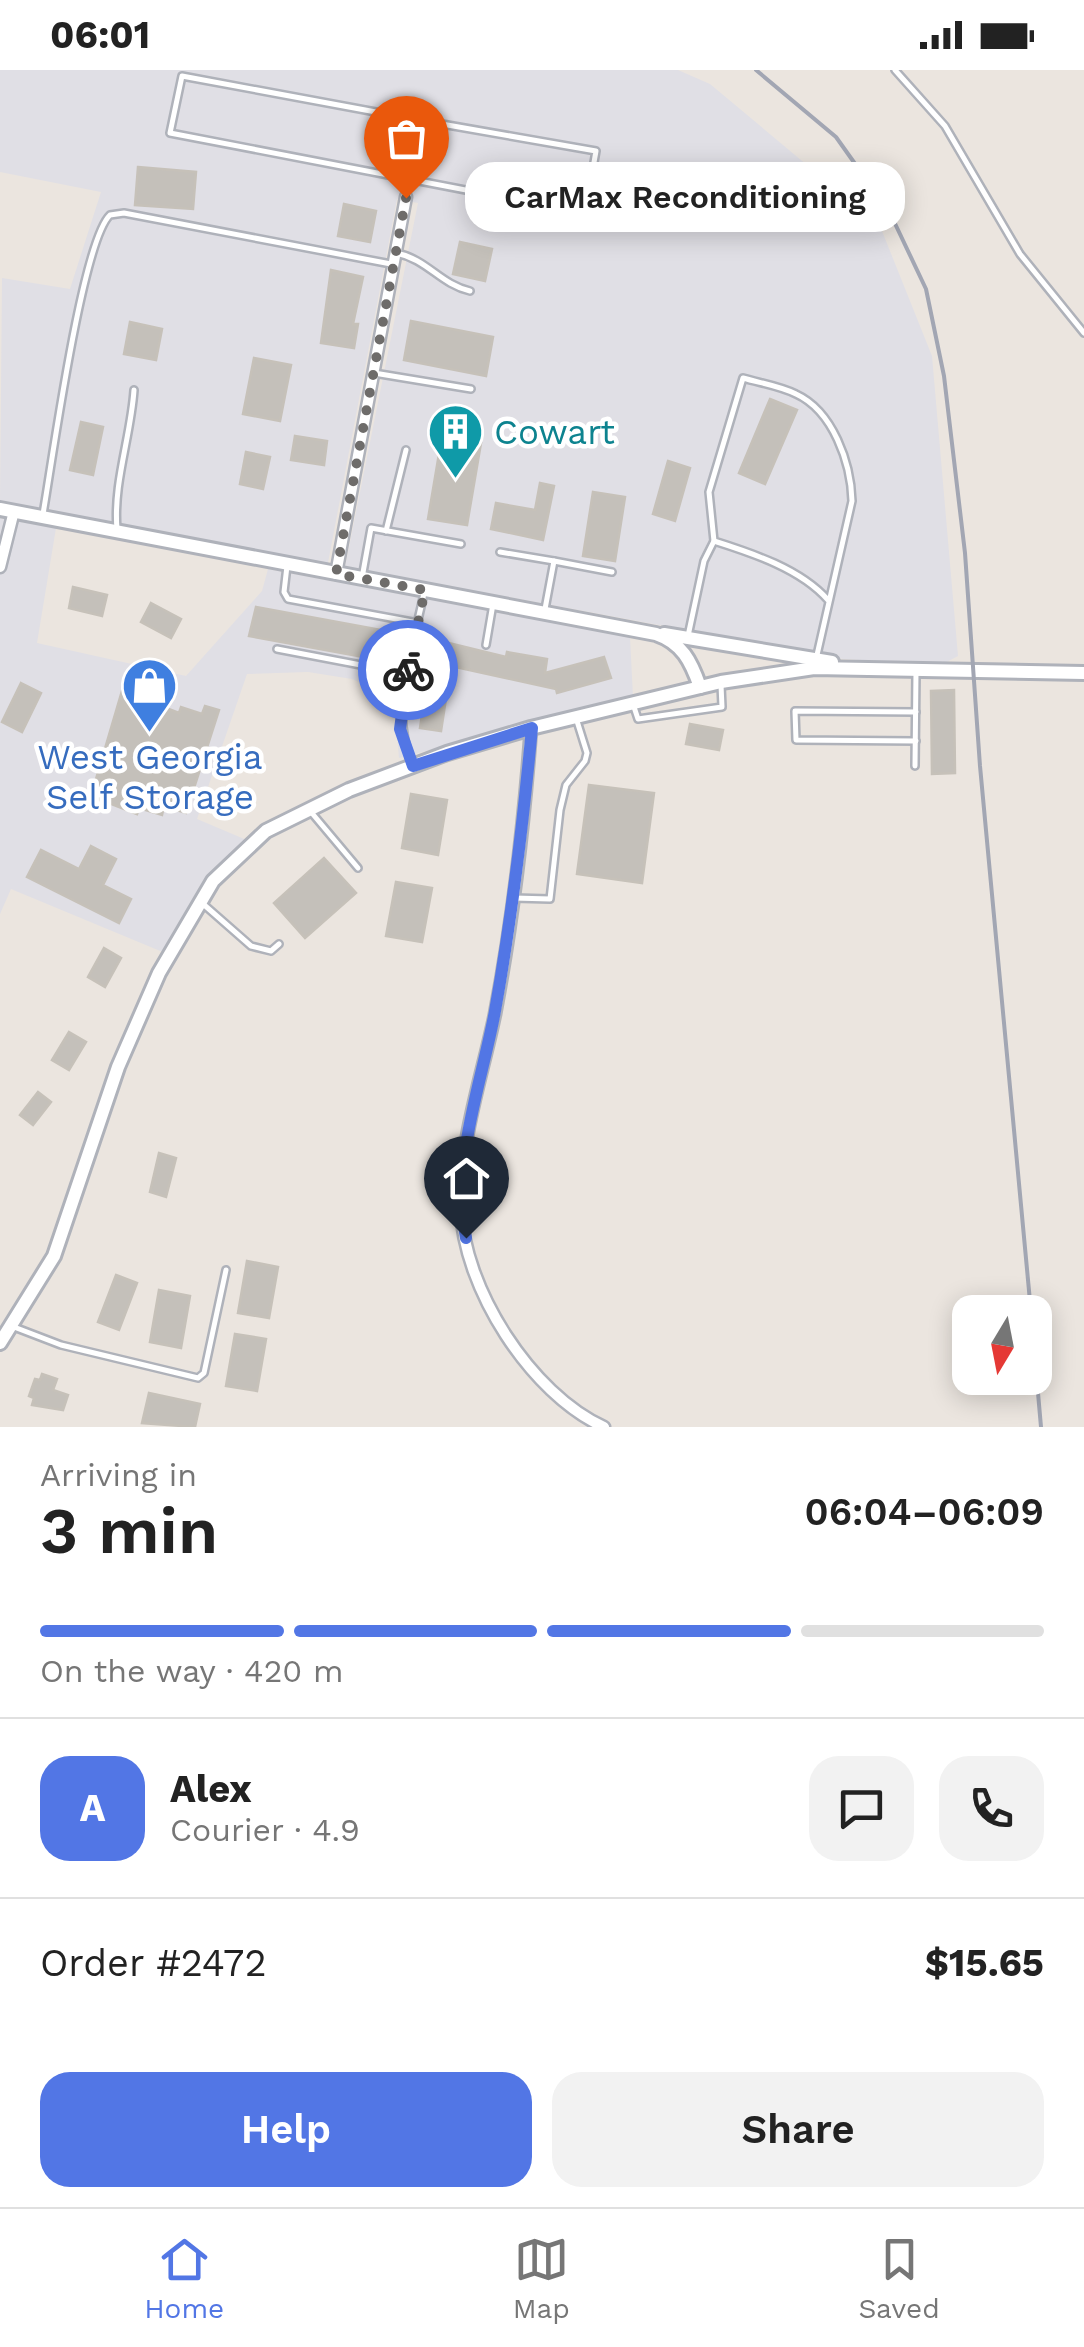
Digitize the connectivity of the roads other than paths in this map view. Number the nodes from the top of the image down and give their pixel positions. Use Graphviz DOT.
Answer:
graph roads {
  1 [pos="895,70"];
  2 [pos="419,120"];
  3 [pos="409,178"];
  4 [pos="406,198"];
  5 [pos="395,259"];
  6 [pos="470,292"];
  7 [pos="1084,333"];
  8 [pos="374,373"];
  9 [pos="471,389"];
  10 [pos="134,390"];
  11 [pos="406,450"];
  12 [pos="7,510"];
  13 [pos="42,517"];
  14 [pos="386,531"];
  15 [pos="117,532"];
  16 [pos="714,540"];
  17 [pos="460,544"];
  18 [pos="500,552"];
  19 [pos="554,561"];
  20 [pos="287,565"];
  21 [pos="0,567"];
  22 [pos="612,572"];
  23 [pos="336,574"];
  24 [pos="362,579"];
  25 [pos="425,590"];
  26 [pos="828,600"];
  27 [pos="493,603"];
  28 [pos="544,612"];
  29 [pos="418,623"];
  30 [pos="656,634"];
  31 [pos="688,636"];
  32 [pos="486,646"];
  33 [pos="277,649"];
  34 [pos="685,654"];
  35 [pos="815,664"];
  36 [pos="916,669"];
  37 [pos="1084,673"];
  38 [pos="408,674"];
  39 [pos="721,682"];
  40 [pos="700,687"];
  41 [pos="633,704"];
  42 [pos="916,712"];
  43 [pos="576,718"];
  44 [pos="532,728"];
  45 [pos="916,741"];
  46 [pos="413,766"];
  47 [pos="916,766"];
  48 [pos="310,810"];
  49 [pos="358,868"];
  50 [pos="514,898"];
  51 [pos="202,903"];
  52 [pos="279,944"];
  53 [pos="226,1270"];
  54 [pos="12,1326"];
  55 [pos="0,1342"];
  56 [pos="604,1427"];
  1 -- 7 [label="lane"];
  2 -- 3 [label="lane"];
  2 -- 3 [label="lane"];
  2 -- 3 [label="lane"];
  3 -- 4 [label="lane"];
  4 -- 5 [label="street"];
  5 -- 6 [label="lane"];
  5 -- 8 [label="street"];
  5 -- 13 [label="lane"];
  8 -- 9 [label="lane"];
  8 -- 23 [label="street"];
  10 -- 15 [label="lane"];
  11 -- 14 [label="lane"];
  12 -- 13 [label="street"];
  12 -- 21 [label="street"];
  13 -- 15 [label="street"];
  14 -- 17 [label="lane"];
  14 -- 24 [label="lane"];
  15 -- 20 [label="street"];
  16 -- 26 [label="lane"];
  16 -- 26 [label="lane"];
  16 -- 31 [label="lane"];
  18 -- 19 [label="lane"];
  19 -- 22 [label="lane"];
  19 -- 28 [label="lane"];
  20 -- 23 [label="street"];
  20 -- 29 [label="lane"];
  23 -- 24 [label="street"];
  24 -- 25 [label="street"];
  25 -- 27 [label="street"];
  25 -- 29 [label="lane"];
  26 -- 35 [label="lane"];
  27 -- 28 [label="street"];
  27 -- 32 [label="lane"];
  28 -- 30 [label="street"];
  29 -- 38 [label="lane"];
  30 -- 31 [label="street"];
  30 -- 34 [label="street"];
  31 -- 34 [label="lane"];
  31 -- 35 [label="street"];
  33 -- 38 [label="lane"];
  34 -- 40 [label="street"];
  35 -- 36 [label="street"];
  35 -- 39 [label="street"];
  36 -- 37 [label="street"];
  36 -- 42 [label="lane"];
  38 -- 46 [label="lane"];
  39 -- 40 [label="street"];
  39 -- 41 [label="lane"];
  40 -- 41 [label="street"];
  41 -- 43 [label="street"];
  42 -- 45 [label="lane"];
  42 -- 45 [label="lane"];
  43 -- 44 [label="street"];
  43 -- 50 [label="lane"];
  44 -- 46 [label="street"];
  44 -- 50 [label="street"];
  45 -- 47 [label="lane"];
  46 -- 48 [label="street"];
  48 -- 49 [label="lane"];
  48 -- 51 [label="street"];
  50 -- 56 [label="street"];
  51 -- 52 [label="lane"];
  51 -- 54 [label="street"];
  53 -- 54 [label="lane"];
  54 -- 55 [label="street"];
}
